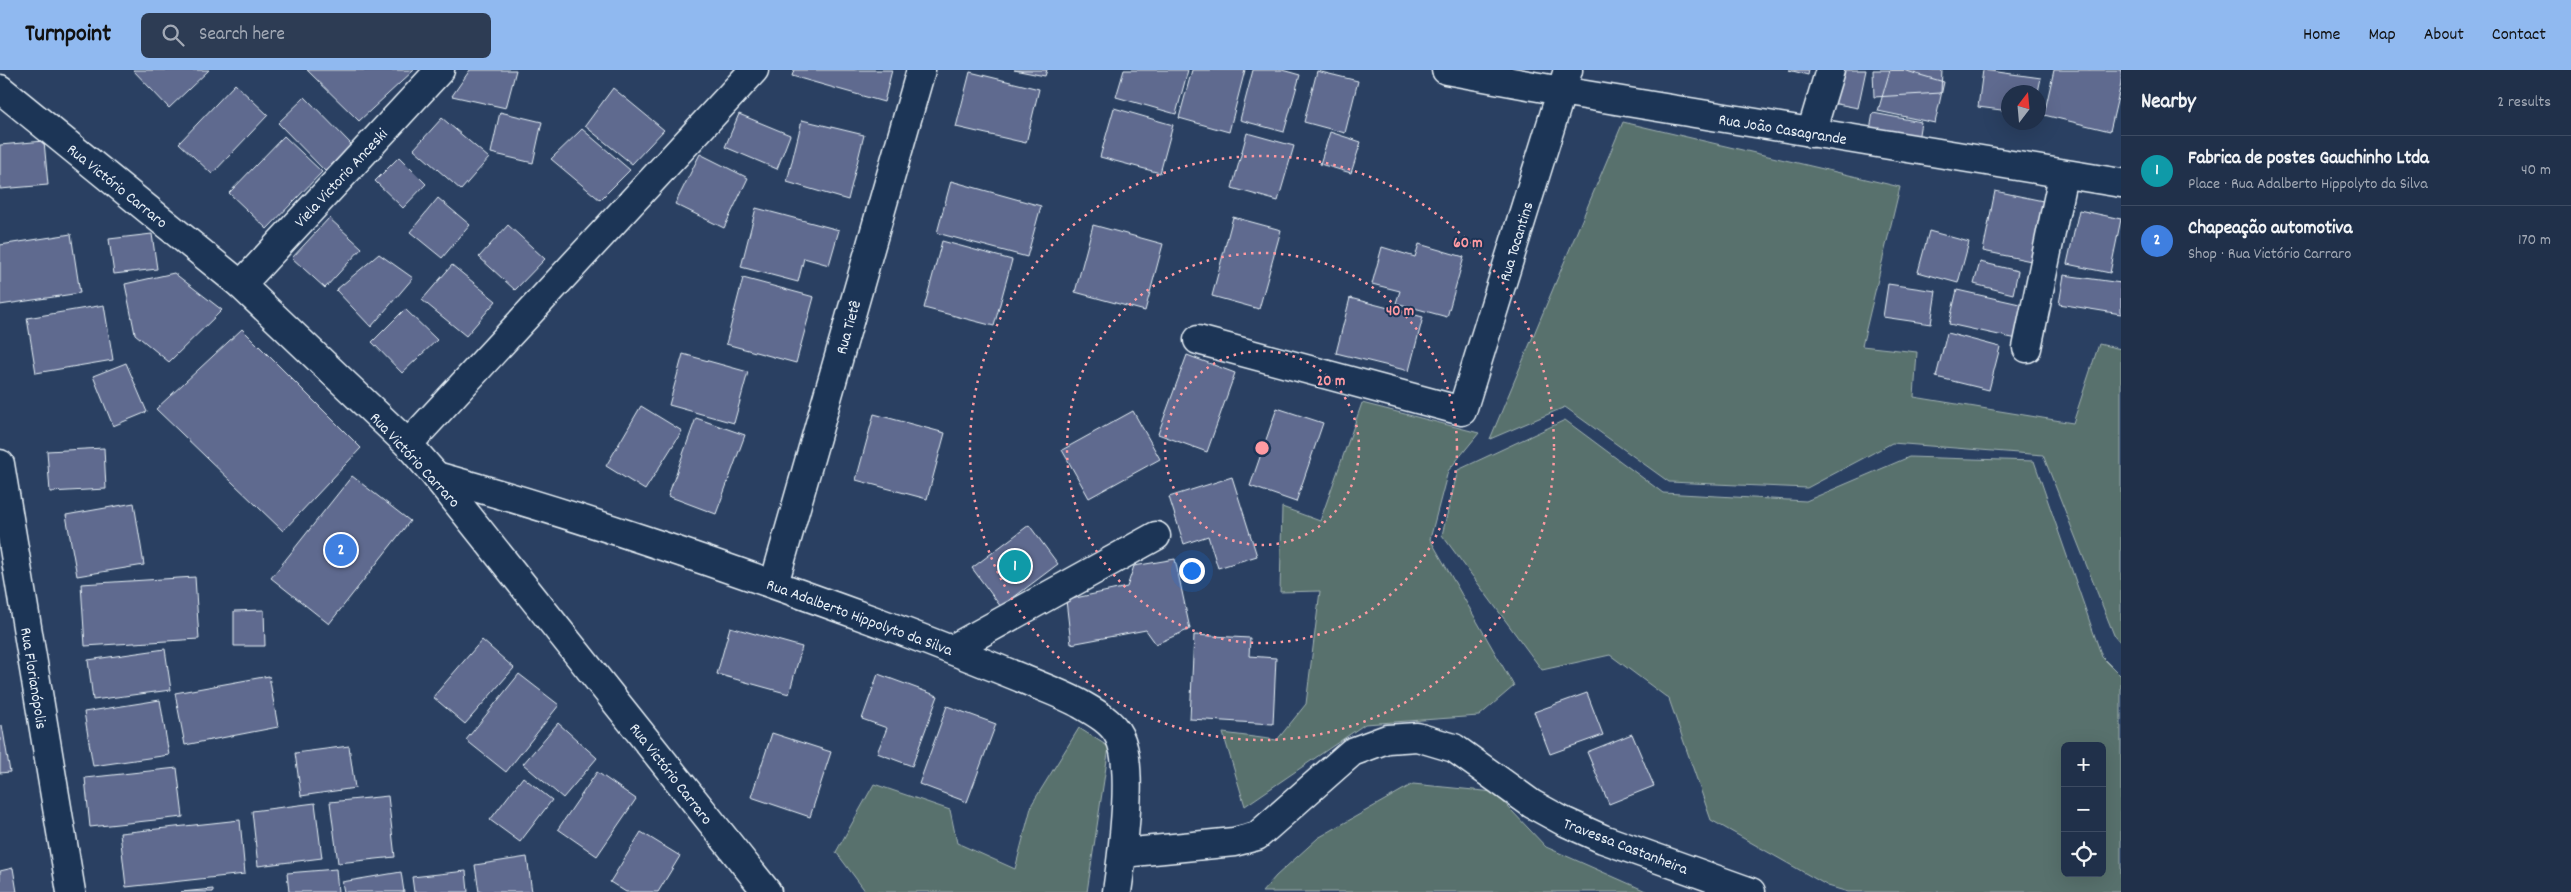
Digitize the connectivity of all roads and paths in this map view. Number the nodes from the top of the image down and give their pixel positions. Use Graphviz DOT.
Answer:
graph roads {
  1 [pos="440,70"];
  2 [pos="754,70"];
  3 [pos="921,70"];
  4 [pos="1446,70"];
  5 [pos="1830,70"];
  6 [pos="1565,81"];
  7 [pos="0,89"];
  8 [pos="1811,133"];
  9 [pos="2063,175"];
  10 [pos="2121,183"];
  11 [pos="241,285"];
  12 [pos="1198,340"];
  13 [pos="2027,348"];
  14 [pos="408,444"];
  15 [pos="0,464"];
  16 [pos="436,476"];
  17 [pos="1156,536"];
  18 [pos="774,584"];
  19 [pos="952,650"];
  20 [pos="1123,853"];
  21 [pos="70,892"];
  22 [pos="767,892"];
  23 [pos="1117,892"];
  24 [pos="1751,892"];
  1 -- 11 [label="street, Viela Victorio Anceski"];
  2 -- 14 [label="street"];
  3 -- 18 [label="street, Rua Tietê"];
  4 -- 6 [label="street, Rua João Casagrande"];
  5 -- 8 [label="street"];
  6 -- 8 [label="street, Rua João Casagrande"];
  6 -- 12 [label="street, Rua Tocantins"];
  7 -- 11 [label="street, Rua Victório Carraro"];
  8 -- 9 [label="street, Rua João Casagrande"];
  9 -- 10 [label="street, Rua João Casagrande"];
  9 -- 13 [label="street"];
  11 -- 14 [label="street, Rua Victório Carraro"];
  14 -- 16 [label="street, Rua Victório Carraro"];
  15 -- 21 [label="street, Rua Florianópolis"];
  16 -- 18 [label="street, Rua Adalberto Hippolyto da Silva"];
  16 -- 22 [label="street, Rua Victório Carraro"];
  17 -- 19 [label="street"];
  18 -- 19 [label="street, Rua Adalberto Hippolyto da Silva"];
  19 -- 20 [label="street, Rua Adalberto Hippolyto da Silva"];
  20 -- 23 [label="street, Rua Adalberto Hippolyto da Silva"];
  20 -- 24 [label="street, Travessa Castanheira"];
}
